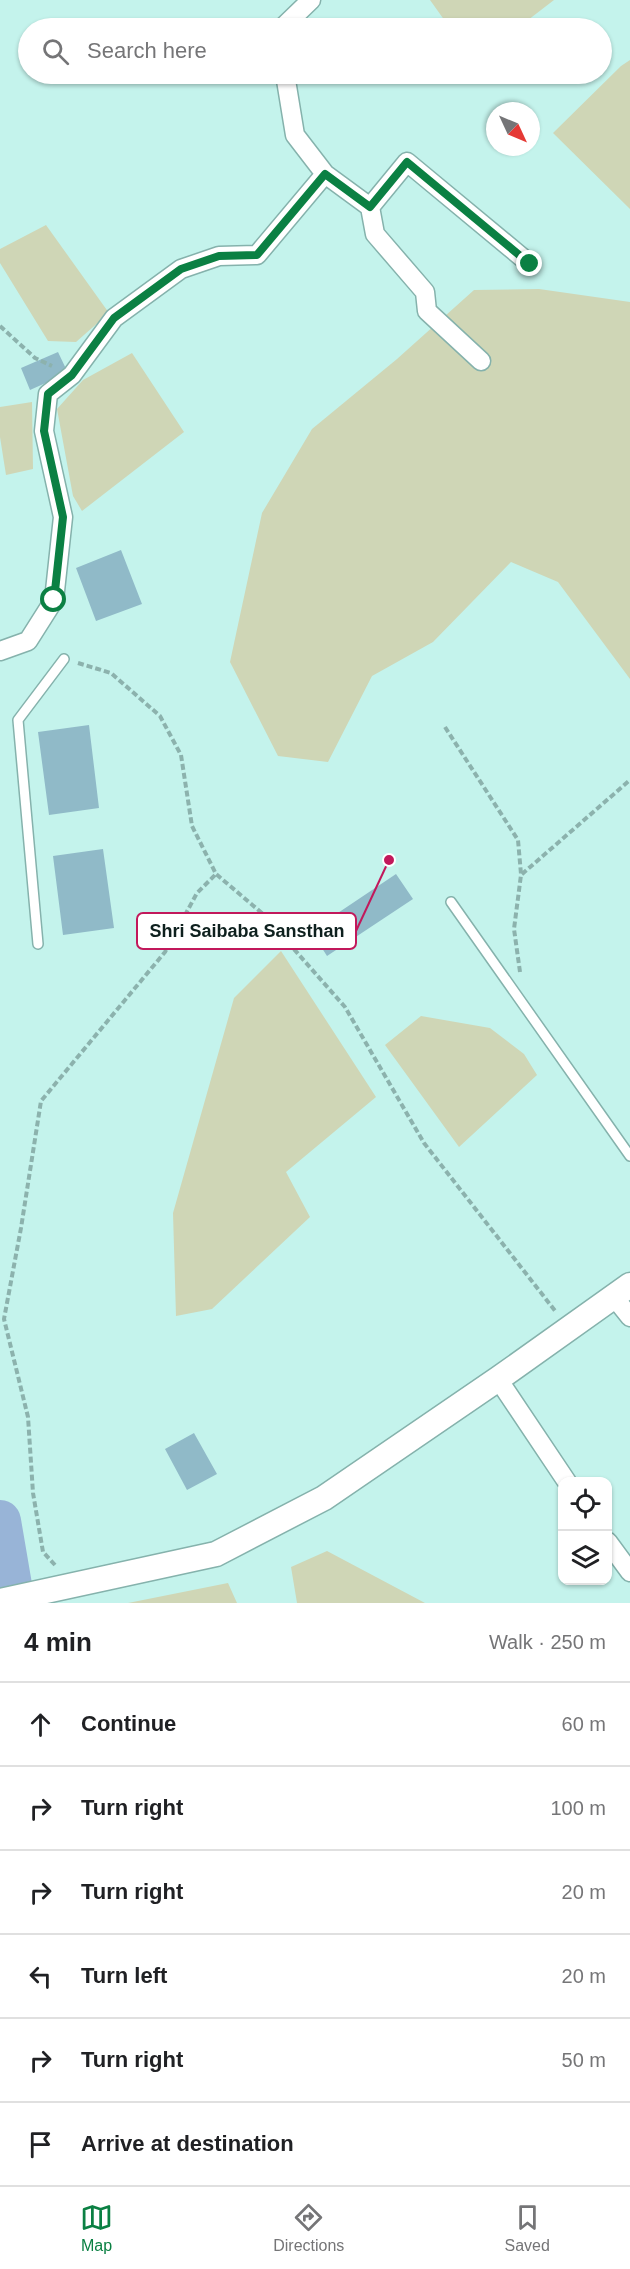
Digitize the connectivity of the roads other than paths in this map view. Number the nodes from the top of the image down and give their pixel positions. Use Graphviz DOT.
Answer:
graph roads {
  1 [pos="311,0"];
  2 [pos="292,18"];
  3 [pos="287,84"];
  4 [pos="325,174"];
  5 [pos="370,207"];
  6 [pos="530,264"];
  7 [pos="481,361"];
  8 [pos="1,651"];
  9 [pos="64,659"];
  10 [pos="451,902"];
  11 [pos="38,944"];
  12 [pos="630,1156"];
  13 [pos="622,1291"];
  14 [pos="630,1317"];
  15 [pos="498,1379"];
  16 [pos="564,1477"];
  17 [pos="612,1547"];
  18 [pos="630,1572"];
  19 [pos="0,1601"];
  1 -- 2 [label="street"];
  3 -- 4 [label="street"];
  4 -- 5 [label="street"];
  4 -- 8 [label="street"];
  5 -- 6 [label="street"];
  5 -- 7 [label="street"];
  9 -- 11 [label="lane"];
  10 -- 12 [label="lane"];
  13 -- 14 [label="street"];
  13 -- 15 [label="street"];
  15 -- 16 [label="street"];
  15 -- 19 [label="street"];
  17 -- 18 [label="street"];
}
